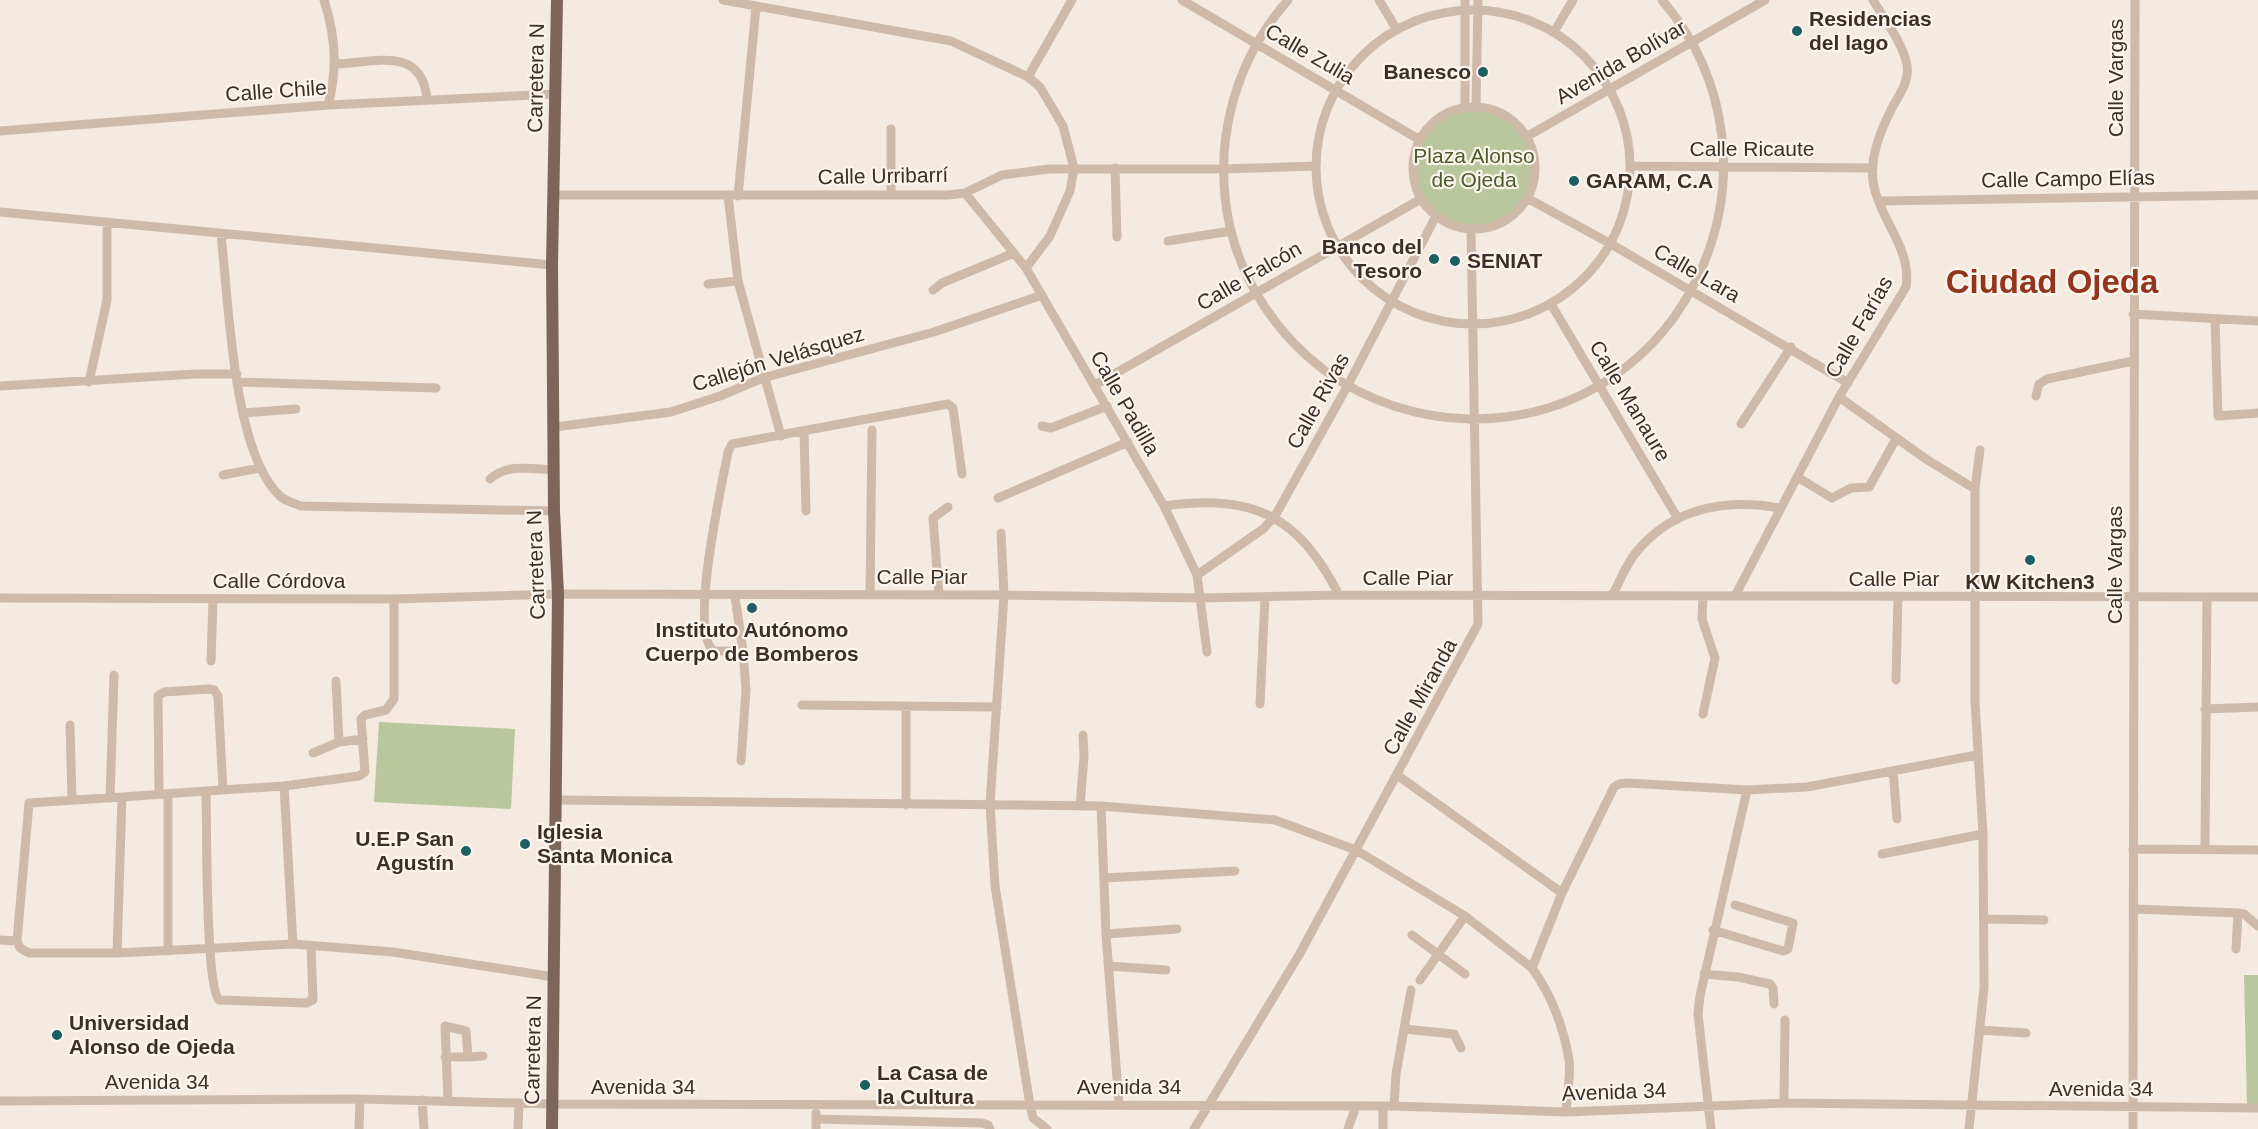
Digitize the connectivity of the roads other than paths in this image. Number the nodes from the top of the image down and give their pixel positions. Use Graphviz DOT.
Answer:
graph roads {
  1 [pos="324,0"];
  2 [pos="556,0"];
  3 [pos="723,0"];
  4 [pos="1072,0"];
  5 [pos="1182,0"];
  6 [pos="1288,0"];
  7 [pos="1379,0"];
  8 [pos="1573,0"];
  9 [pos="1662,0"];
  10 [pos="1765,0"];
  11 [pos="1873,0"];
  12 [pos="2135,0"];
  13 [pos="1465,5"];
  14 [pos="1478,5"];
  15 [pos="756,7"];
  16 [pos="1397,30"];
  17 [pos="1554,32"];
  18 [pos="1692,42"];
  19 [pos="1256,44"];
  20 [pos="336,64"];
  21 [pos="1028,77"];
  22 [pos="1337,90"];
  23 [pos="1611,90"];
  24 [pos="555,94"];
  25 [pos="427,99"];
  26 [pos="328,105"];
  27 [pos="1476,107"];
  28 [pos="1465,108"];
  29 [pos="891,129"];
  30 [pos="0,131"];
  31 [pos="1526,136"];
  32 [pos="1420,140"];
  33 [pos="1316,166"];
  34 [pos="1630,166"];
  35 [pos="1725,166"];
  36 [pos="1074,168"];
  37 [pos="1115,168"];
  38 [pos="1873,168"];
  39 [pos="1223,169"];
  40 [pos="965,193"];
  41 [pos="891,194"];
  42 [pos="553,195"];
  43 [pos="2134,195"];
  44 [pos="2258,195"];
  45 [pos="733,196"];
  46 [pos="1527,198"];
  47 [pos="1421,199"];
  48 [pos="1880,201"];
  49 [pos="0,212"];
  50 [pos="1436,216"];
  51 [pos="107,222"];
  52 [pos="1471,229"];
  53 [pos="1231,231"];
  54 [pos="221,235"];
  55 [pos="1117,237"];
  56 [pos="1168,241"];
  57 [pos="1611,244"];
  58 [pos="1337,247"];
  59 [pos="1014,253"];
  60 [pos="552,265"];
  61 [pos="1026,268"];
  62 [pos="738,281"];
  63 [pos="708,284"];
  64 [pos="933,290"];
  65 [pos="1693,291"];
  66 [pos="1256,293"];
  67 [pos="1042,295"];
  68 [pos="1392,302"];
  69 [pos="1551,304"];
  70 [pos="2133,314"];
  71 [pos="2215,319"];
  72 [pos="2258,321"];
  73 [pos="1473,324"];
  74 [pos="1791,347"];
  75 [pos="2133,361"];
  76 [pos="238,378"];
  77 [pos="763,378"];
  78 [pos="89,382"];
  79 [pos="1848,382"];
  80 [pos="1095,385"];
  81 [pos="1348,385"];
  82 [pos="1598,385"];
  83 [pos="0,386"];
  84 [pos="436,388"];
  85 [pos="2036,396"];
  86 [pos="1839,398"];
  87 [pos="1107,406"];
  88 [pos="296,409"];
  89 [pos="244,413"];
  90 [pos="2258,413"];
  91 [pos="1475,419"];
  92 [pos="1741,424"];
  93 [pos="555,426"];
  94 [pos="1042,426"];
  95 [pos="872,430"];
  96 [pos="804,432"];
  97 [pos="781,436"];
  98 [pos="1896,439"];
  99 [pos="1128,442"];
  100 [pos="1980,450"];
  101 [pos="260,468"];
  102 [pos="554,470"];
  103 [pos="962,474"];
  104 [pos="223,475"];
  105 [pos="1797,477"];
  106 [pos="490,479"];
  107 [pos="1975,489"];
  108 [pos="998,498"];
  109 [pos="1164,506"];
  110 [pos="948,507"];
  111 [pos="1780,508"];
  112 [pos="554,511"];
  113 [pos="806,511"];
  114 [pos="1275,516"];
  115 [pos="1677,517"];
  116 [pos="1002,533"];
  117 [pos="1197,575"];
  118 [pos="558,594"];
  119 [pos="703,594"];
  120 [pos="870,595"];
  121 [pos="939,595"];
  122 [pos="1004,595"];
  123 [pos="1339,595"];
  124 [pos="1478,596"];
  125 [pos="1612,596"];
  126 [pos="1703,596"];
  127 [pos="1735,596"];
  128 [pos="1975,596"];
  129 [pos="735,597"];
  130 [pos="1265,597"];
  131 [pos="1898,597"];
  132 [pos="2133,597"];
  133 [pos="2207,597"];
  134 [pos="2258,597"];
  135 [pos="0,598"];
  136 [pos="1200,598"];
  137 [pos="394,599"];
  138 [pos="213,600"];
  139 [pos="2258,605"];
  140 [pos="743,651"];
  141 [pos="1207,652"];
  142 [pos="211,661"];
  143 [pos="114,675"];
  144 [pos="1896,680"];
  145 [pos="336,681"];
  146 [pos="1260,704"];
  147 [pos="802,705"];
  148 [pos="906,706"];
  149 [pos="997,707"];
  150 [pos="2258,707"];
  151 [pos="2205,709"];
  152 [pos="1703,714"];
  153 [pos="70,724"];
  154 [pos="1083,735"];
  155 [pos="363,739"];
  156 [pos="339,742"];
  157 [pos="314,753"];
  158 [pos="1977,755"];
  159 [pos="741,760"];
  160 [pos="1893,771"];
  161 [pos="1397,775"];
  162 [pos="284,786"];
  163 [pos="222,790"];
  164 [pos="1746,790"];
  165 [pos="206,791"];
  166 [pos="163,794"];
  167 [pos="122,797"];
  168 [pos="110,798"];
  169 [pos="72,800"];
  170 [pos="556,800"];
  171 [pos="990,804"];
  172 [pos="906,805"];
  173 [pos="1080,806"];
  174 [pos="1101,806"];
  175 [pos="1897,819"];
  176 [pos="1983,834"];
  177 [pos="2205,848"];
  178 [pos="2133,849"];
  179 [pos="1356,850"];
  180 [pos="2258,850"];
  181 [pos="1882,854"];
  182 [pos="1235,871"];
  183 [pos="1104,878"];
  184 [pos="1562,893"];
  185 [pos="1735,905"];
  186 [pos="2134,909"];
  187 [pos="2238,913"];
  188 [pos="1465,916"];
  189 [pos="1984,919"];
  190 [pos="2044,920"];
  191 [pos="2258,926"];
  192 [pos="1177,929"];
  193 [pos="1713,930"];
  194 [pos="1106,934"];
  195 [pos="1412,935"];
  196 [pos="0,940"];
  197 [pos="17,941"];
  198 [pos="293,944"];
  199 [pos="311,946"];
  200 [pos="210,948"];
  201 [pos="2236,949"];
  202 [pos="168,951"];
  203 [pos="117,953"];
  204 [pos="1436,953"];
  205 [pos="1109,966"];
  206 [pos="1532,968"];
  207 [pos="1166,970"];
  208 [pos="1465,974"];
  209 [pos="1704,974"];
  210 [pos="554,977"];
  211 [pos="1420,980"];
  212 [pos="1411,990"];
  213 [pos="1774,1004"];
  214 [pos="1785,1020"];
  215 [pos="1404,1029"];
  216 [pos="1980,1030"];
  217 [pos="2026,1033"];
  218 [pos="1461,1048"];
  219 [pos="483,1056"];
  220 [pos="445,1057"];
  221 [pos="468,1057"];
  222 [pos="360,1099"];
  223 [pos="422,1100"];
  224 [pos="448,1100"];
  225 [pos="0,1101"];
  226 [pos="519,1103"];
  227 [pos="1784,1103"];
  228 [pos="552,1104"];
  229 [pos="1208,1104"];
  230 [pos="816,1105"];
  231 [pos="1030,1105"];
  232 [pos="1119,1105"];
  233 [pos="1356,1106"];
  234 [pos="1383,1106"];
  235 [pos="1394,1106"];
  236 [pos="1710,1106"];
  237 [pos="1970,1106"];
  238 [pos="2132,1107"];
  239 [pos="2258,1108"];
  240 [pos="1566,1112"];
  241 [pos="816,1124"];
  242 [pos="1040,1128"];
  243 [pos="359,1129"];
  244 [pos="424,1129"];
  245 [pos="519,1129"];
  246 [pos="552,1129"];
  247 [pos="990,1129"];
  248 [pos="1194,1129"];
  249 [pos="1348,1129"];
  250 [pos="1383,1129"];
  251 [pos="1711,1129"];
  252 [pos="1969,1129"];
  253 [pos="2133,1129"];
  1 -- 20 [label="street"];
  2 -- 24 [label="main road, Carretera N"];
  3 -- 15 [label="street"];
  4 -- 21 [label="street"];
  5 -- 19 [label="street, Calle Zulia"];
  6 -- 19 [label="street"];
  7 -- 16 [label="street"];
  8 -- 17 [label="street"];
  9 -- 18 [label="street"];
  10 -- 18 [label="street, Avenida Bolívar"];
  11 -- 38 [label="street, Calle Farías"];
  12 -- 43 [label="street, Calle Vargas"];
  13 -- 14 [label="street"];
  13 -- 16 [label="street"];
  13 -- 28 [label="street"];
  14 -- 17 [label="street"];
  14 -- 27 [label="street"];
  15 -- 21 [label="street"];
  15 -- 45 [label="street"];
  16 -- 22 [label="street"];
  17 -- 23 [label="street"];
  18 -- 23 [label="street, Avenida Bolívar"];
  18 -- 35 [label="street"];
  19 -- 22 [label="street, Calle Zulia"];
  19 -- 39 [label="street"];
  20 -- 25 [label="street"];
  20 -- 26 [label="street"];
  21 -- 36 [label="street"];
  22 -- 32 [label="street, Calle Zulia"];
  22 -- 33 [label="street"];
  23 -- 31 [label="street, Avenida Bolívar"];
  23 -- 34 [label="street"];
  24 -- 25 [label="street, Calle Chile"];
  24 -- 42 [label="main road, Carretera N"];
  25 -- 26 [label="street, Calle Chile"];
  26 -- 30 [label="street, Calle Chile"];
  27 -- 28 [label="street"];
  27 -- 31 [label="street"];
  28 -- 32 [label="street"];
  29 -- 41 [label="street"];
  31 -- 46 [label="street"];
  32 -- 47 [label="street"];
  33 -- 39 [label="street, Calle Urribarrí"];
  33 -- 58 [label="street"];
  34 -- 35 [label="street, Calle Ricaute"];
  34 -- 57 [label="street"];
  35 -- 38 [label="street, Calle Ricaute"];
  35 -- 65 [label="street"];
  36 -- 37 [label="street, Calle Urribarrí"];
  36 -- 40 [label="street, Calle Urribarrí"];
  36 -- 61 [label="street"];
  37 -- 39 [label="street, Calle Urribarrí"];
  37 -- 55 [label="street"];
  38 -- 48 [label="street, Calle Farías"];
  39 -- 53 [label="street"];
  40 -- 41 [label="street, Calle Urribarrí"];
  40 -- 59 [label="street, Calle Padilla"];
  41 -- 45 [label="street, Calle Urribarrí"];
  42 -- 45 [label="street, Calle Urribarrí"];
  42 -- 60 [label="main road, Carretera N"];
  43 -- 44 [label="street, Calle Campo Elías"];
  43 -- 48 [label="street, Calle Campo Elías"];
  43 -- 70 [label="street, Calle Vargas"];
  45 -- 62 [label="street"];
  46 -- 52 [label="street"];
  46 -- 57 [label="street, Calle Lara"];
  47 -- 50 [label="street"];
  47 -- 58 [label="street, Calle Falcón"];
  48 -- 79 [label="street, Calle Farías"];
  49 -- 51 [label="street"];
  50 -- 52 [label="street"];
  50 -- 68 [label="street, Calle Rivas"];
  51 -- 54 [label="street"];
  51 -- 78 [label="street"];
  52 -- 73 [label="street, Calle Miranda"];
  53 -- 56 [label="street"];
  53 -- 66 [label="street"];
  54 -- 60 [label="street"];
  54 -- 76 [label="street"];
  57 -- 65 [label="street, Calle Lara"];
  57 -- 69 [label="street"];
  58 -- 66 [label="street, Calle Falcón"];
  58 -- 68 [label="street"];
  59 -- 61 [label="street, Calle Padilla"];
  59 -- 64 [label="street"];
  60 -- 93 [label="main road, Carretera N"];
  61 -- 67 [label="street, Calle Padilla"];
  62 -- 63 [label="street"];
  62 -- 77 [label="street"];
  65 -- 74 [label="street, Calle Lara"];
  65 -- 82 [label="street"];
  66 -- 80 [label="street, Calle Falcón"];
  66 -- 81 [label="street"];
  67 -- 77 [label="street, Callejón Velásquez"];
  67 -- 80 [label="street, Calle Padilla"];
  68 -- 73 [label="street"];
  68 -- 81 [label="street, Calle Rivas"];
  69 -- 73 [label="street"];
  69 -- 82 [label="street, Calle Manaure"];
  70 -- 71 [label="street"];
  70 -- 75 [label="street, Calle Vargas"];
  71 -- 72 [label="street"];
  71 -- 90 [label="street"];
  73 -- 91 [label="street, Calle Miranda"];
  74 -- 79 [label="street, Calle Lara"];
  74 -- 92 [label="street"];
  75 -- 85 [label="street"];
  75 -- 132 [label="street, Calle Vargas"];
  76 -- 78 [label="street"];
  76 -- 84 [label="street"];
  76 -- 89 [label="street"];
  77 -- 93 [label="street, Callejón Velásquez"];
  77 -- 97 [label="street"];
  78 -- 83 [label="street"];
  79 -- 86 [label="street, Calle Farías"];
  80 -- 87 [label="street, Calle Padilla"];
  81 -- 91 [label="street"];
  81 -- 114 [label="street, Calle Rivas"];
  82 -- 91 [label="street"];
  82 -- 115 [label="street, Calle Manaure"];
  86 -- 98 [label="street"];
  86 -- 105 [label="street, Calle Farías"];
  87 -- 94 [label="street"];
  87 -- 99 [label="street, Calle Padilla"];
  88 -- 89 [label="street"];
  89 -- 101 [label="street"];
  91 -- 124 [label="street, Calle Miranda"];
  93 -- 102 [label="main road, Carretera N"];
  95 -- 120 [label="street"];
  96 -- 97 [label="street"];
  96 -- 103 [label="street"];
  96 -- 113 [label="street"];
  97 -- 119 [label="street"];
  98 -- 105 [label="street"];
  98 -- 107 [label="street"];
  99 -- 108 [label="street"];
  99 -- 109 [label="street, Calle Padilla"];
  100 -- 107 [label="street"];
  101 -- 104 [label="street"];
  101 -- 112 [label="street"];
  102 -- 106 [label="street"];
  102 -- 112 [label="main road, Carretera N"];
  105 -- 111 [label="street, Calle Farías"];
  107 -- 128 [label="street"];
  109 -- 114 [label="street"];
  109 -- 117 [label="street, Calle Padilla"];
  110 -- 121 [label="street"];
  111 -- 115 [label="street"];
  111 -- 127 [label="street, Calle Farías"];
  112 -- 118 [label="main road, Carretera N"];
  114 -- 117 [label="street, Calle Rivas"];
  114 -- 123 [label="street"];
  115 -- 125 [label="street"];
  116 -- 122 [label="street"];
  117 -- 136 [label="street, Calle Padilla"];
  118 -- 119 [label="street, Calle Piar"];
  118 -- 137 [label="street, Calle Córdova"];
  118 -- 170 [label="main road, Carretera N"];
  119 -- 129 [label="street, Calle Piar"];
  119 -- 140 [label="street"];
  120 -- 121 [label="street, Calle Piar"];
  120 -- 129 [label="street, Calle Piar"];
  121 -- 122 [label="street, Calle Piar"];
  122 -- 136 [label="street, Calle Piar"];
  122 -- 149 [label="street"];
  123 -- 124 [label="street, Calle Piar"];
  123 -- 130 [label="street, Calle Piar"];
  124 -- 125 [label="street, Calle Piar"];
  124 -- 161 [label="street, Calle Miranda"];
  125 -- 126 [label="street, Calle Piar"];
  126 -- 127 [label="street, Calle Piar"];
  126 -- 152 [label="street"];
  127 -- 131 [label="street, Calle Piar"];
  128 -- 131 [label="street, Calle Piar"];
  128 -- 132 [label="street, Calle Piar"];
  128 -- 158 [label="street"];
  129 -- 140 [label="street"];
  130 -- 136 [label="street, Calle Piar"];
  130 -- 146 [label="street"];
  131 -- 144 [label="street"];
  132 -- 133 [label="street, Calle Piar"];
  132 -- 178 [label="street, Calle Vargas"];
  133 -- 134 [label="street, Calle Piar"];
  133 -- 151 [label="street"];
  134 -- 139 [label="street"];
  135 -- 138 [label="street, Calle Córdova"];
  136 -- 141 [label="street, Calle Padilla"];
  137 -- 138 [label="street, Calle Córdova"];
  137 -- 155 [label="street"];
  138 -- 142 [label="street"];
  140 -- 159 [label="street"];
  143 -- 168 [label="street"];
  145 -- 156 [label="street"];
  147 -- 148 [label="street"];
  148 -- 149 [label="street"];
  148 -- 172 [label="street"];
  149 -- 171 [label="street"];
  150 -- 151 [label="street"];
  151 -- 177 [label="street"];
  153 -- 169 [label="street"];
  154 -- 173 [label="street"];
  155 -- 156 [label="street"];
  155 -- 162 [label="street"];
  156 -- 157 [label="street"];
  158 -- 160 [label="street"];
  158 -- 176 [label="street"];
  160 -- 164 [label="street"];
  160 -- 175 [label="street"];
  161 -- 179 [label="street, Calle Miranda"];
  161 -- 184 [label="street"];
  162 -- 163 [label="street"];
  162 -- 198 [label="street"];
  163 -- 165 [label="street"];
  163 -- 166 [label="street"];
  164 -- 184 [label="street"];
  164 -- 193 [label="street"];
  165 -- 166 [label="street"];
  165 -- 200 [label="street"];
  166 -- 167 [label="street"];
  166 -- 202 [label="street"];
  167 -- 168 [label="street"];
  167 -- 203 [label="street"];
  168 -- 169 [label="street"];
  169 -- 197 [label="street"];
  170 -- 172 [label="street"];
  170 -- 210 [label="main road, Carretera N"];
  171 -- 172 [label="street"];
  171 -- 173 [label="street"];
  171 -- 231 [label="street"];
  173 -- 174 [label="street"];
  174 -- 179 [label="street"];
  174 -- 183 [label="street"];
  176 -- 181 [label="street"];
  176 -- 189 [label="street"];
  177 -- 178 [label="street"];
  177 -- 180 [label="street"];
  178 -- 186 [label="street, Calle Vargas"];
  179 -- 188 [label="street"];
  179 -- 229 [label="street, Calle Miranda"];
  182 -- 183 [label="street"];
  183 -- 194 [label="street"];
  184 -- 206 [label="street"];
  185 -- 193 [label="street"];
  186 -- 187 [label="street"];
  186 -- 238 [label="street, Calle Vargas"];
  187 -- 191 [label="street"];
  187 -- 201 [label="street"];
  188 -- 204 [label="street"];
  188 -- 206 [label="street"];
  189 -- 190 [label="street"];
  189 -- 216 [label="street"];
  192 -- 194 [label="street"];
  193 -- 209 [label="street"];
  194 -- 205 [label="street"];
  195 -- 204 [label="street"];
  196 -- 197 [label="street"];
  197 -- 203 [label="street"];
  198 -- 199 [label="street"];
  198 -- 200 [label="street"];
  199 -- 200 [label="street"];
  199 -- 210 [label="street"];
  200 -- 202 [label="street"];
  202 -- 203 [label="street"];
  204 -- 208 [label="street"];
  204 -- 211 [label="street"];
  205 -- 207 [label="street"];
  205 -- 232 [label="street"];
  206 -- 240 [label="street"];
  209 -- 213 [label="street"];
  209 -- 236 [label="street"];
  210 -- 228 [label="main road, Carretera N"];
  212 -- 215 [label="street"];
  214 -- 227 [label="street"];
  215 -- 218 [label="street"];
  215 -- 235 [label="street"];
  216 -- 217 [label="street"];
  216 -- 237 [label="street"];
  219 -- 221 [label="street"];
  220 -- 221 [label="street"];
  220 -- 221 [label="street"];
  220 -- 224 [label="street"];
  222 -- 223 [label="street, Avenida 34"];
  222 -- 225 [label="street, Avenida 34"];
  222 -- 243 [label="street"];
  223 -- 224 [label="street, Avenida 34"];
  223 -- 244 [label="street"];
  224 -- 226 [label="street, Avenida 34"];
  226 -- 228 [label="street, Avenida 34"];
  226 -- 245 [label="street"];
  227 -- 236 [label="street, Avenida 34"];
  227 -- 237 [label="street, Avenida 34"];
  228 -- 230 [label="street, Avenida 34"];
  228 -- 246 [label="main road, Carretera N"];
  229 -- 232 [label="street, Avenida 34"];
  229 -- 233 [label="street, Avenida 34"];
  229 -- 248 [label="street, Calle Miranda"];
  230 -- 231 [label="street, Avenida 34"];
  230 -- 241 [label="street"];
  231 -- 232 [label="street, Avenida 34"];
  231 -- 242 [label="street"];
  233 -- 234 [label="street, Avenida 34"];
  233 -- 249 [label="street"];
  234 -- 235 [label="street, Avenida 34"];
  234 -- 250 [label="street"];
  235 -- 240 [label="street, Avenida 34"];
  236 -- 240 [label="street, Avenida 34"];
  236 -- 251 [label="street"];
  237 -- 238 [label="street, Avenida 34"];
  237 -- 252 [label="street"];
  238 -- 239 [label="street, Avenida 34"];
  238 -- 253 [label="street, Calle Vargas"];
  241 -- 247 [label="street"];
}
